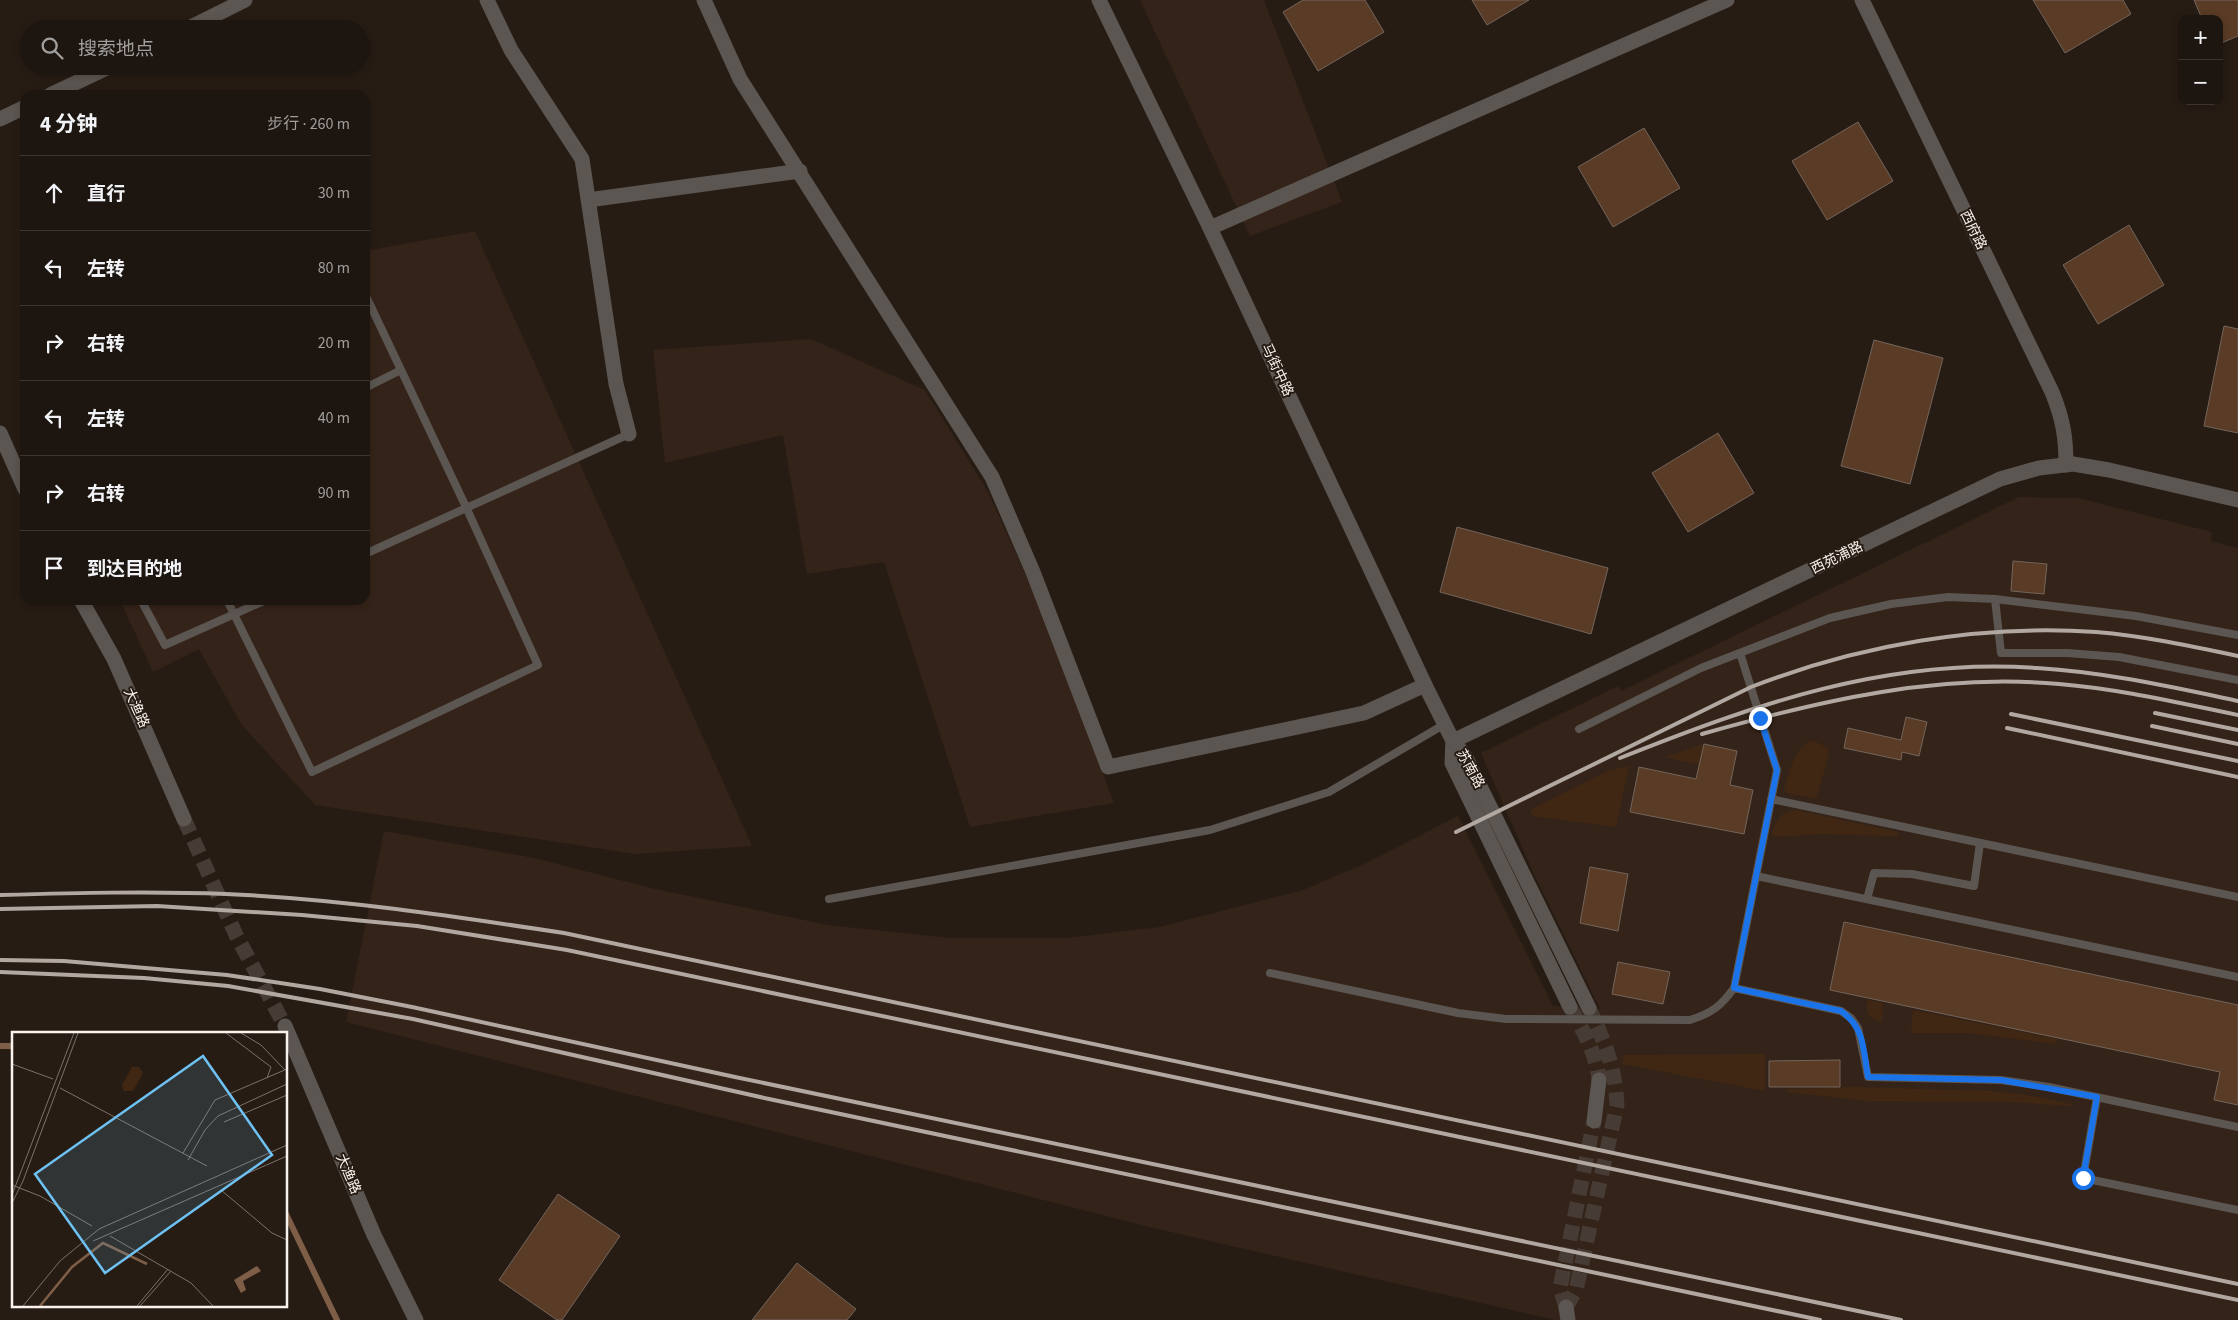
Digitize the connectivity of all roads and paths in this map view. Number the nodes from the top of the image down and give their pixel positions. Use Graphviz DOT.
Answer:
graph roads {
  1 [pos="245,0"];
  2 [pos="487,0"];
  3 [pos="704,0"];
  4 [pos="1099,0"];
  5 [pos="1727,0"];
  6 [pos="1862,0"];
  7 [pos="205,20"];
  8 [pos="92,75"];
  9 [pos="61,90"];
  10 [pos="20,109"];
  11 [pos="0,118"];
  12 [pos="800,171"];
  13 [pos="588,200"];
  14 [pos="1210,228"];
  15 [pos="370,305"];
  16 [pos="401,370"];
  17 [pos="370,386"];
  18 [pos="0,433"];
  19 [pos="629,434"];
  20 [pos="2066,465"];
  21 [pos="20,477"];
  22 [pos="2238,500"];
  23 [pos="466,507"];
  24 [pos="370,552"];
  25 [pos="1995,599"];
  26 [pos="84,605"];
  27 [pos="144,605"];
  28 [pos="230,605"];
  29 [pos="255,605"];
  30 [pos="234,614"];
  31 [pos="2238,635"];
  32 [pos="1740,652"];
  33 [pos="2238,680"];
  34 [pos="1425,685"];
  35 [pos="1445,724"];
  36 [pos="1579,729"];
  37 [pos="1453,741"];
  38 [pos="1771,798"];
  39 [pos="184,819"];
  40 [pos="1980,842"];
  41 [pos="1756,876"];
  42 [pos="2238,897"];
  43 [pos="829,899"];
  44 [pos="1867,899"];
  45 [pos="1270,973"];
  46 [pos="2238,977"];
  47 [pos="1734,988"];
  48 [pos="1570,1007"];
  49 [pos="1589,1008"];
  50 [pos="285,1026"];
  51 [pos="288,1032"];
  52 [pos="288,1033"];
  53 [pos="1599,1080"];
  54 [pos="2097,1097"];
  55 [pos="1594,1121"];
  56 [pos="2238,1127"];
  57 [pos="2238,1210"];
  58 [pos="416,1320"];
  1 -- 7 [label="street"];
  2 -- 13 [label="street"];
  3 -- 12 [label="street"];
  4 -- 14 [label="street, 马街中路"];
  5 -- 14 [label="street"];
  6 -- 20 [label="street, 西府路"];
  8 -- 9 [label="street"];
  10 -- 11 [label="street"];
  12 -- 13 [label="street"];
  12 -- 34 [label="street"];
  13 -- 19 [label="street"];
  14 -- 34 [label="street, 马街中路"];
  15 -- 16 [label="lane"];
  16 -- 17 [label="lane"];
  16 -- 23 [label="lane"];
  18 -- 21 [label="street"];
  19 -- 23 [label="lane"];
  20 -- 22 [label="street, 西苑浦路"];
  20 -- 37 [label="street, 西苑浦路"];
  23 -- 24 [label="lane"];
  23 -- 30 [label="lane"];
  25 -- 31 [label="lane"];
  25 -- 32 [label="lane"];
  25 -- 33 [label="lane"];
  26 -- 39 [label="street, 大渔路"];
  27 -- 30 [label="lane"];
  28 -- 30 [label="lane"];
  29 -- 30 [label="lane"];
  32 -- 36 [label="lane"];
  32 -- 38 [label="lane"];
  34 -- 35 [label="street, 马街中路"];
  35 -- 37 [label="street, 马街中路"];
  35 -- 43 [label="lane"];
  37 -- 48 [label="street, 苏南路"];
  37 -- 49 [label="street, 苏南路"];
  38 -- 40 [label="lane"];
  38 -- 41 [label="lane"];
  40 -- 42 [label="lane"];
  40 -- 44 [label="lane"];
  41 -- 44 [label="lane"];
  41 -- 47 [label="lane"];
  44 -- 46 [label="lane"];
  45 -- 47 [label="lane"];
  47 -- 54 [label="lane"];
  50 -- 51 [label="street, 大渔路"];
  52 -- 58 [label="street, 大渔路"];
  53 -- 55 [label="street"];
  54 -- 56 [label="lane"];
  54 -- 57 [label="lane"];
}
